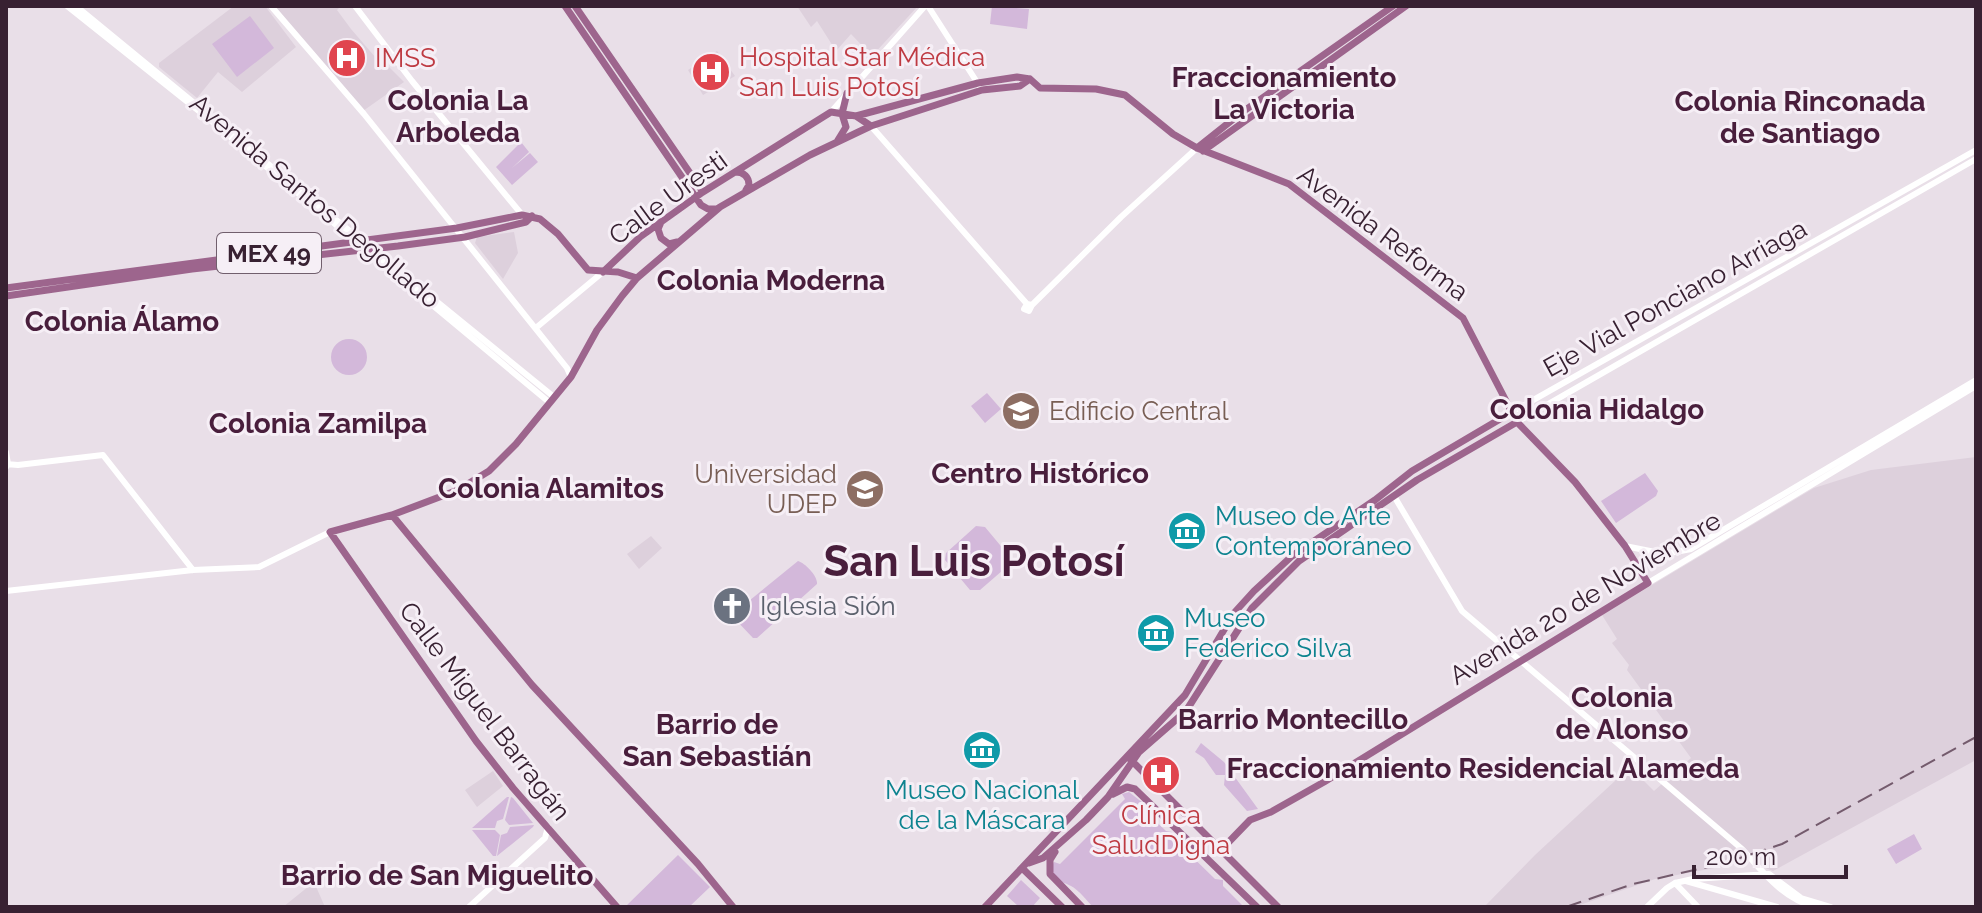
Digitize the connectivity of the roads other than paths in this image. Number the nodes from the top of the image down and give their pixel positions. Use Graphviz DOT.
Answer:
graph roads {
  1 [pos="67,6"];
  2 [pos="76,6"];
  3 [pos="271,6"];
  4 [pos="355,6"];
  5 [pos="565,6"];
  6 [pos="575,6"];
  7 [pos="926,6"];
  8 [pos="1393,6"];
  9 [pos="1406,6"];
  10 [pos="980,86"];
  11 [pos="1278,92"];
  12 [pos="847,93"];
  13 [pos="831,112"];
  14 [pos="842,114"];
  15 [pos="856,116"];
  16 [pos="871,126"];
  17 [pos="837,141"];
  18 [pos="1200,149"];
  19 [pos="1976,150"];
  20 [pos="1976,159"];
  21 [pos="734,173"];
  22 [pos="744,192"];
  23 [pos="700,194"];
  24 [pos="720,207"];
  25 [pos="527,218"];
  26 [pos="662,220"];
  27 [pos="486,221"];
  28 [pos="457,228"];
  29 [pos="488,232"];
  30 [pos="465,237"];
  31 [pos="679,242"];
  32 [pos="362,244"];
  33 [pos="617,260"];
  34 [pos="603,272"];
  35 [pos="638,277"];
  36 [pos="6,288"];
  37 [pos="6,296"];
  38 [pos="537,327"];
  39 [pos="571,377"];
  40 [pos="1976,380"];
  41 [pos="1976,386"];
  42 [pos="552,400"];
  43 [pos="1512,412"];
  44 [pos="1517,422"];
  45 [pos="6,452"];
  46 [pos="7,465"];
  47 [pos="1397,498"];
  48 [pos="392,515"];
  49 [pos="330,532"];
  50 [pos="1625,546"];
  51 [pos="193,570"];
  52 [pos="1648,583"];
  53 [pos="6,591"];
  54 [pos="1521,661"];
  55 [pos="1129,758"];
  56 [pos="1117,784"];
  57 [pos="1108,797"];
  58 [pos="1168,797"];
  59 [pos="548,827"];
  60 [pos="1060,846"];
  61 [pos="1221,850"];
  62 [pos="1025,866"];
  63 [pos="1727,878"];
  64 [pos="1686,881"];
  65 [pos="1675,883"];
  66 [pos="1727,895"];
  67 [pos="1277,906"];
  68 [pos="469,907"];
  69 [pos="617,907"];
  70 [pos="733,907"];
  71 [pos="985,907"];
  72 [pos="1062,907"];
  73 [pos="1082,907"];
  74 [pos="1257,907"];
  75 [pos="1647,907"];
  76 [pos="1698,907"];
  77 [pos="1777,907"];
  78 [pos="1815,907"];
  79 [pos="1831,907"];
  1 -- 32 [label="main road, Avenida Santos Degollado"];
  2 -- 32 [label="main road, Avenida Santos Degollado"];
  3 -- 28 [label="main road"];
  4 -- 25 [label="main road"];
  5 -- 23 [label="main road"];
  6 -- 23 [label="main road"];
  7 -- 10 [label="main road"];
  7 -- 12 [label="main road"];
  8 -- 11 [label="main road"];
  9 -- 11 [label="main road"];
  10 -- 15 [label="main road, Avenida Reforma"];
  10 -- 16 [label="main road, Avenida Reforma"];
  10 -- 18 [label="main road, Avenida Reforma"];
  11 -- 18 [label="main road"];
  12 -- 13 [label="main road"];
  12 -- 14 [label="main road"];
  13 -- 14 [label="main road"];
  13 -- 21 [label="main road, Calle Uresti"];
  14 -- 15 [label="main road"];
  14 -- 17 [label="main road"];
  15 -- 16 [label="main road"];
  16 -- 17 [label="main road, Avenida Reforma"];
  16 -- 18 [label="main road"];
  17 -- 22 [label="main road, Avenida Reforma"];
  18 -- 43 [label="main road, Avenida Reforma"];
  19 -- 43 [label="main road, Eje Vial Ponciano Arriaga"];
  20 -- 44 [label="main road, Eje Vial Ponciano Arriaga"];
  21 -- 22 [label="main road"];
  21 -- 23 [label="main road, Calle Uresti"];
  22 -- 24 [label="main road, Avenida Reforma"];
  23 -- 24 [label="main road"];
  23 -- 26 [label="main road, Calle Uresti"];
  24 -- 31 [label="main road, Avenida Reforma"];
  25 -- 27 [label="main road, MEX 49"];
  25 -- 29 [label="main road, MEX 49"];
  25 -- 34 [label="main road"];
  26 -- 31 [label="main road"];
  26 -- 33 [label="main road, Calle Uresti"];
  27 -- 28 [label="main road, MEX 49"];
  27 -- 29 [label="main road"];
  28 -- 30 [label="main road"];
  28 -- 32 [label="main road, MEX 49"];
  29 -- 30 [label="main road, MEX 49"];
  30 -- 32 [label="main road, MEX 49"];
  30 -- 38 [label="main road"];
  31 -- 35 [label="main road, Avenida Reforma"];
  32 -- 36 [label="main road, MEX 49"];
  32 -- 37 [label="main road, MEX 49"];
  32 -- 42 [label="main road, Avenida Santos Degollado"];
  33 -- 34 [label="main road, Calle Uresti"];
  33 -- 35 [label="main road"];
  34 -- 35 [label="main road"];
  34 -- 38 [label="main road, Calle Uresti"];
  35 -- 39 [label="main road, Avenida Reforma"];
  38 -- 39 [label="main road"];
  39 -- 42 [label="main road, Avenida Reforma"];
  40 -- 50 [label="main road, Avenida 20 de Noviembre"];
  41 -- 52 [label="main road, Avenida 20 de Noviembre"];
  42 -- 48 [label="main road, Avenida Reforma"];
  43 -- 44 [label="main road, Avenida Reforma"];
  43 -- 55 [label="main road, Eje Vial Ponciano Arriaga"];
  44 -- 47 [label="main road, Eje Vial Ponciano Arriaga"];
  44 -- 50 [label="main road, Avenida Reforma"];
  45 -- 46 [label="main road"];
  46 -- 51 [label="main road"];
  47 -- 54 [label="main road"];
  47 -- 55 [label="main road, Eje Vial Ponciano Arriaga"];
  48 -- 49 [label="main road, Avenida Reforma"];
  48 -- 70 [label="main road"];
  49 -- 51 [label="main road"];
  49 -- 59 [label="main road, Calle Miguel Barragán"];
  50 -- 52 [label="main road, Avenida Reforma"];
  51 -- 53 [label="main road"];
  52 -- 54 [label="main road, Avenida 20 de Noviembre"];
  54 -- 61 [label="main road, Avenida 20 de Noviembre"];
  54 -- 78 [label="main road"];
  55 -- 56 [label="main road"];
  55 -- 58 [label="main road"];
  55 -- 62 [label="main road"];
  56 -- 57 [label="main road"];
  56 -- 58 [label="main road"];
  57 -- 60 [label="main road"];
  57 -- 74 [label="main road"];
  58 -- 61 [label="main road"];
  59 -- 68 [label="main road"];
  59 -- 69 [label="main road, Calle Miguel Barragán"];
  60 -- 62 [label="main road"];
  60 -- 73 [label="main road"];
  61 -- 67 [label="main road"];
  62 -- 71 [label="main road"];
  62 -- 72 [label="main road"];
  63 -- 64 [label="main road"];
  63 -- 66 [label="main road"];
  63 -- 79 [label="main road"];
  64 -- 65 [label="main road"];
  64 -- 66 [label="main road"];
  65 -- 75 [label="main road"];
  65 -- 76 [label="main road"];
  66 -- 77 [label="main road"];
}
